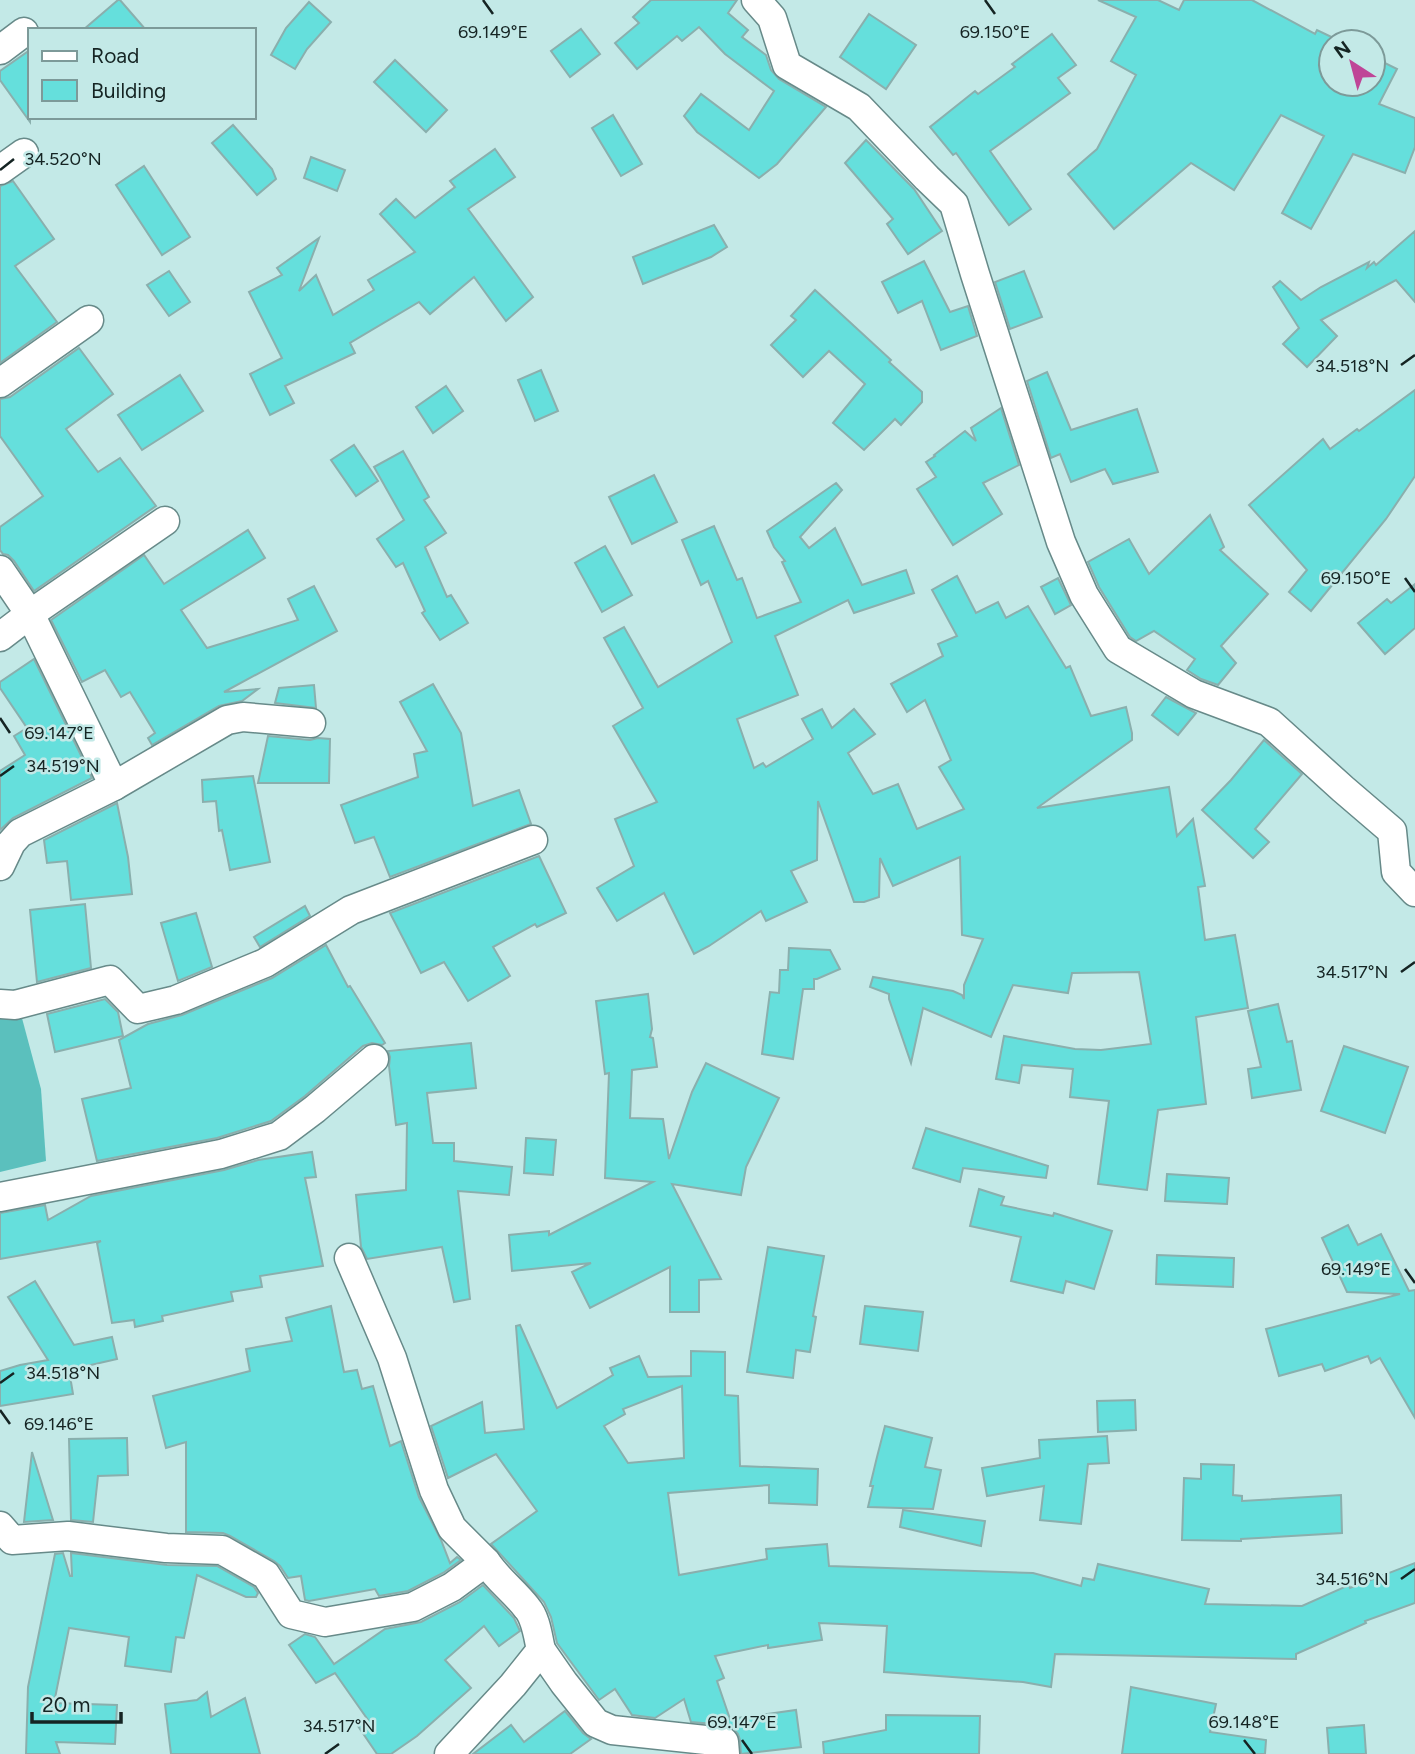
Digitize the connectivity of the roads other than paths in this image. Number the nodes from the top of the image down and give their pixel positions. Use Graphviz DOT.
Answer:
graph roads {
  1 [pos="757,0"];
  2 [pos="24,32"];
  3 [pos="0,50"];
  4 [pos="24,153"];
  5 [pos="0,170"];
  6 [pos="89,320"];
  7 [pos="0,383"];
  8 [pos="165,521"];
  9 [pos="0,570"];
  10 [pos="30,614"];
  11 [pos="0,636"];
  12 [pos="311,723"];
  13 [pos="114,786"];
  14 [pos="533,840"];
  15 [pos="0,866"];
  16 [pos="1415,892"];
  17 [pos="0,1004"];
  18 [pos="374,1059"];
  19 [pos="0,1197"];
  20 [pos="349,1258"];
  21 [pos="0,1526"];
  22 [pos="486,1562"];
  23 [pos="541,1650"];
  24 [pos="449,1754"];
  25 [pos="725,1754"];
  1 -- 16 [label="street"];
  2 -- 3 [label="street"];
  4 -- 5 [label="street"];
  6 -- 7 [label="street"];
  8 -- 10 [label="street"];
  9 -- 10 [label="street"];
  10 -- 11 [label="street"];
  10 -- 13 [label="street"];
  12 -- 13 [label="street"];
  13 -- 15 [label="street"];
  14 -- 17 [label="street"];
  18 -- 19 [label="street"];
  20 -- 22 [label="street"];
  21 -- 22 [label="street"];
  22 -- 23 [label="street"];
  23 -- 24 [label="street"];
  23 -- 25 [label="street"];
}
